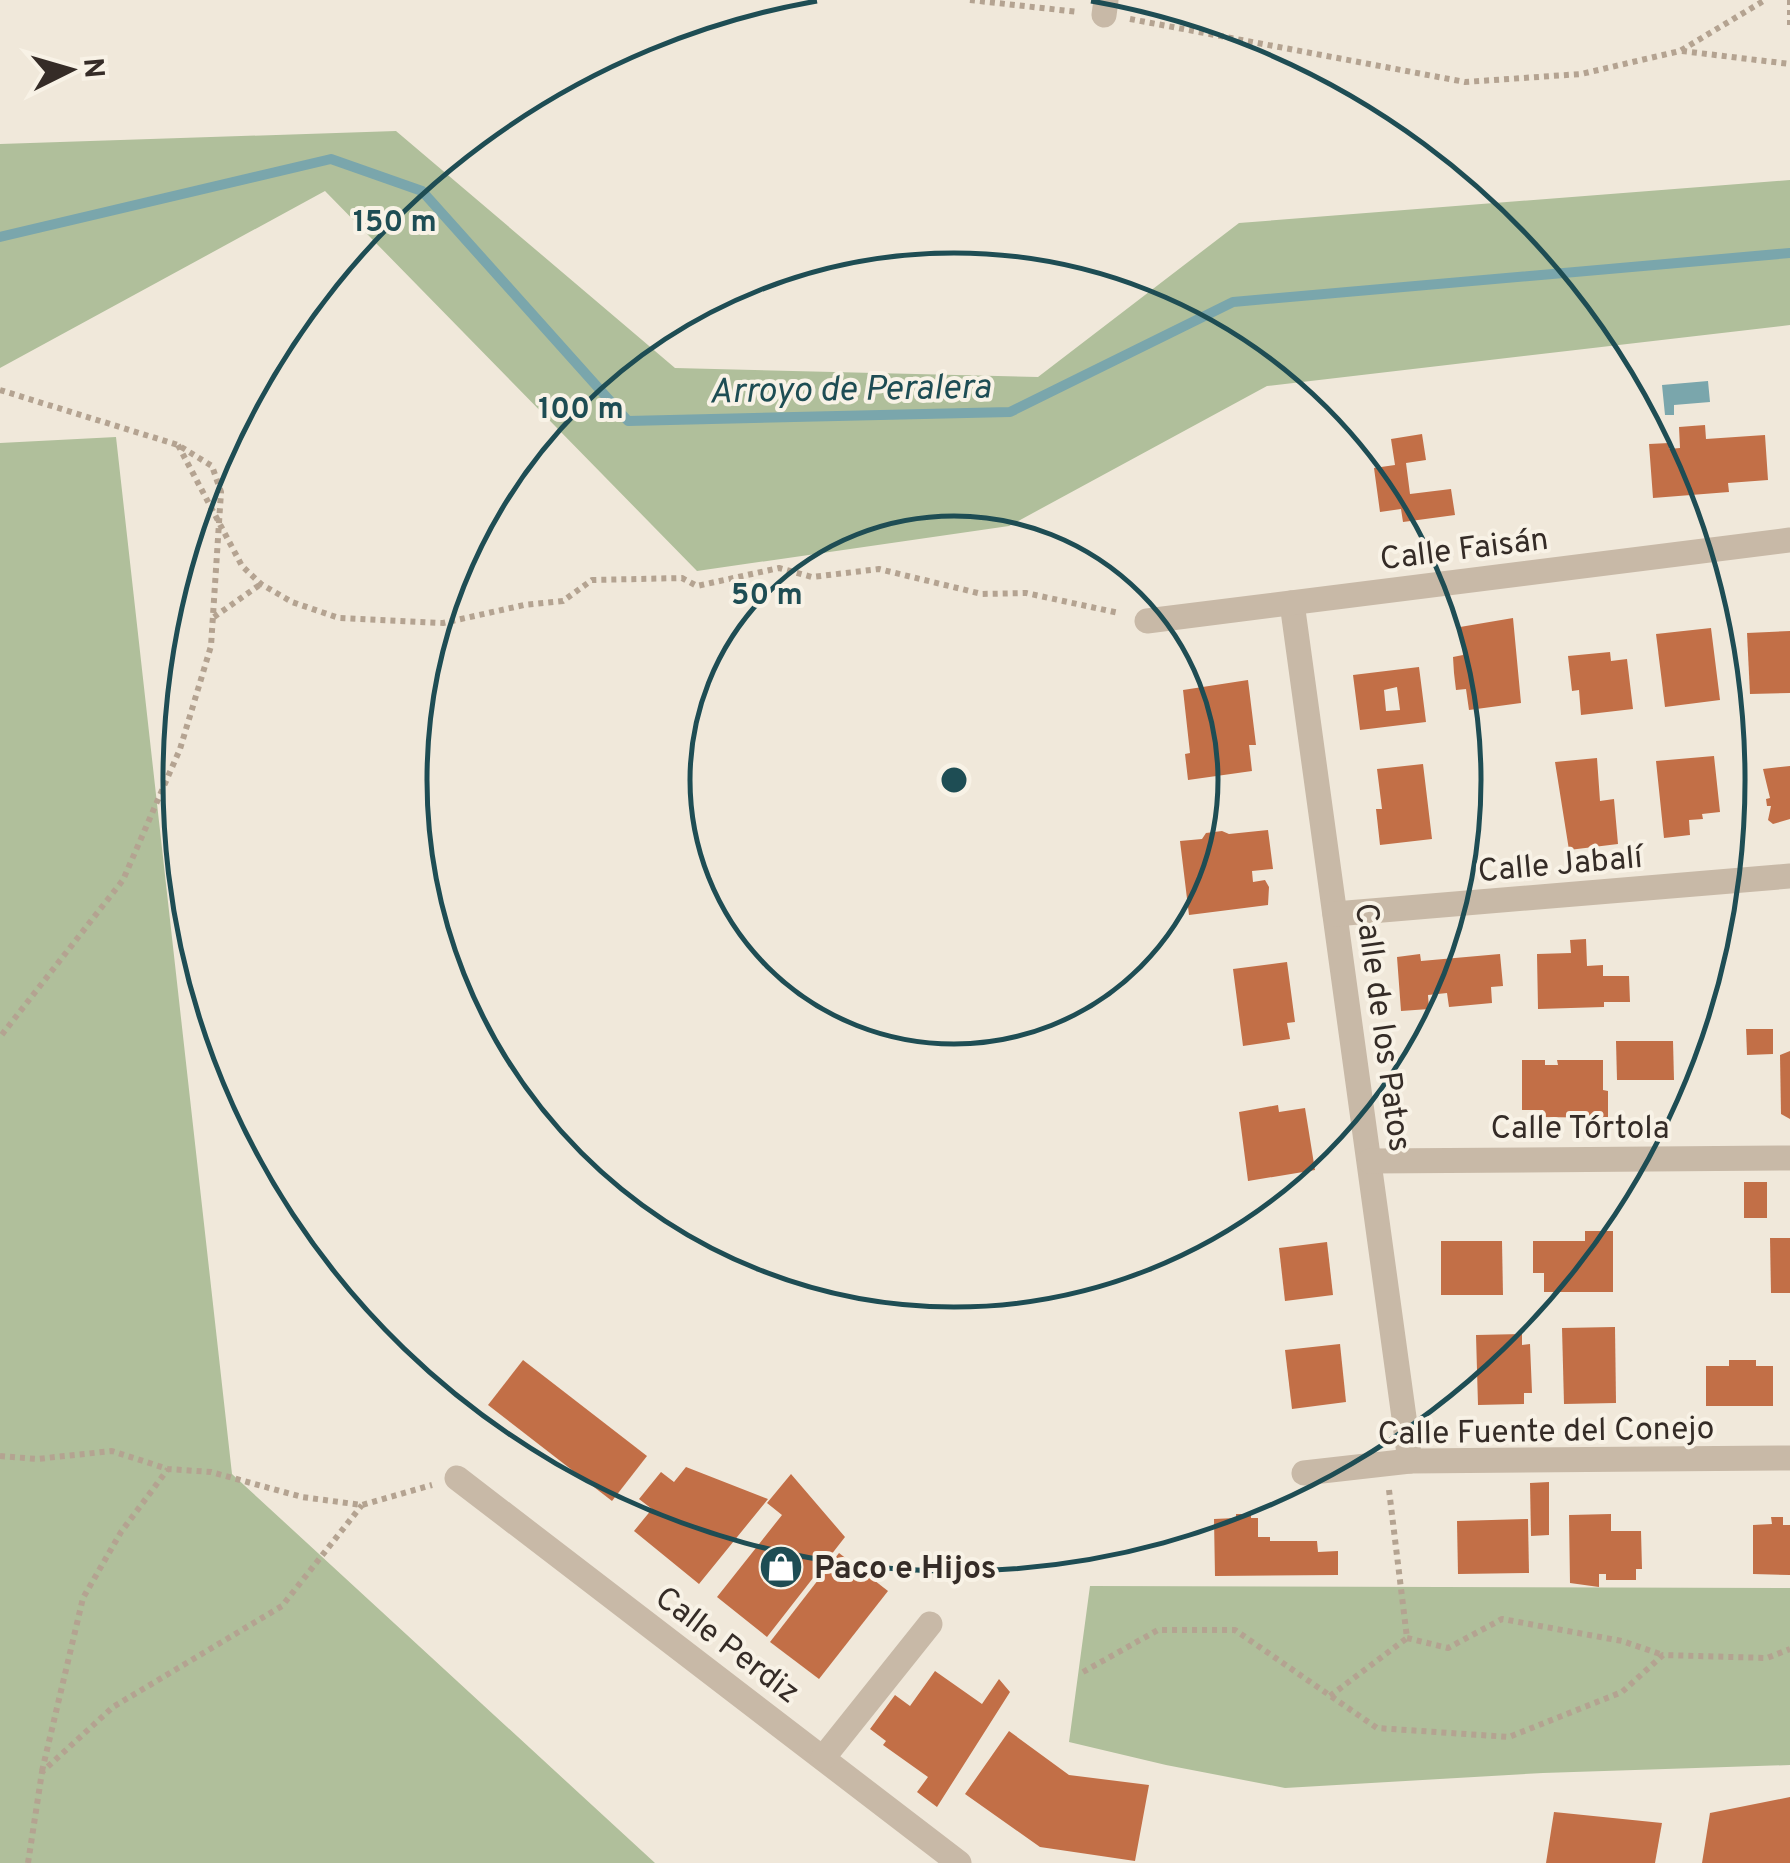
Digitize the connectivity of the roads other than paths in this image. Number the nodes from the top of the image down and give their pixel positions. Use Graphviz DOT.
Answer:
graph roads {
  1 [pos="1790,540"];
  2 [pos="1292,602"];
  3 [pos="1147,620"];
  4 [pos="1790,876"];
  5 [pos="1335,914"];
  6 [pos="1790,1158"];
  7 [pos="1370,1162"];
  8 [pos="1790,1458"];
  9 [pos="1398,1462"];
  10 [pos="1304,1472"];
  11 [pos="457,1478"];
  12 [pos="930,1624"];
  13 [pos="822,1758"];
  14 [pos="959,1863"];
  1 -- 2 [label="street, Calle Faisán"];
  2 -- 3 [label="street, Calle Faisán"];
  2 -- 5 [label="street, Calle de los Patos"];
  4 -- 5 [label="street, Calle Jabalí"];
  5 -- 7 [label="street, Calle de los Patos"];
  6 -- 7 [label="street, Calle Tórtola"];
  7 -- 9 [label="street, Calle de los Patos"];
  8 -- 9 [label="street, Calle Fuente del Conejo"];
  9 -- 10 [label="street, Calle Fuente del Conejo"];
  11 -- 13 [label="street, Calle Perdiz"];
  12 -- 13 [label="street"];
  13 -- 14 [label="street, Calle Perdiz"];
}
